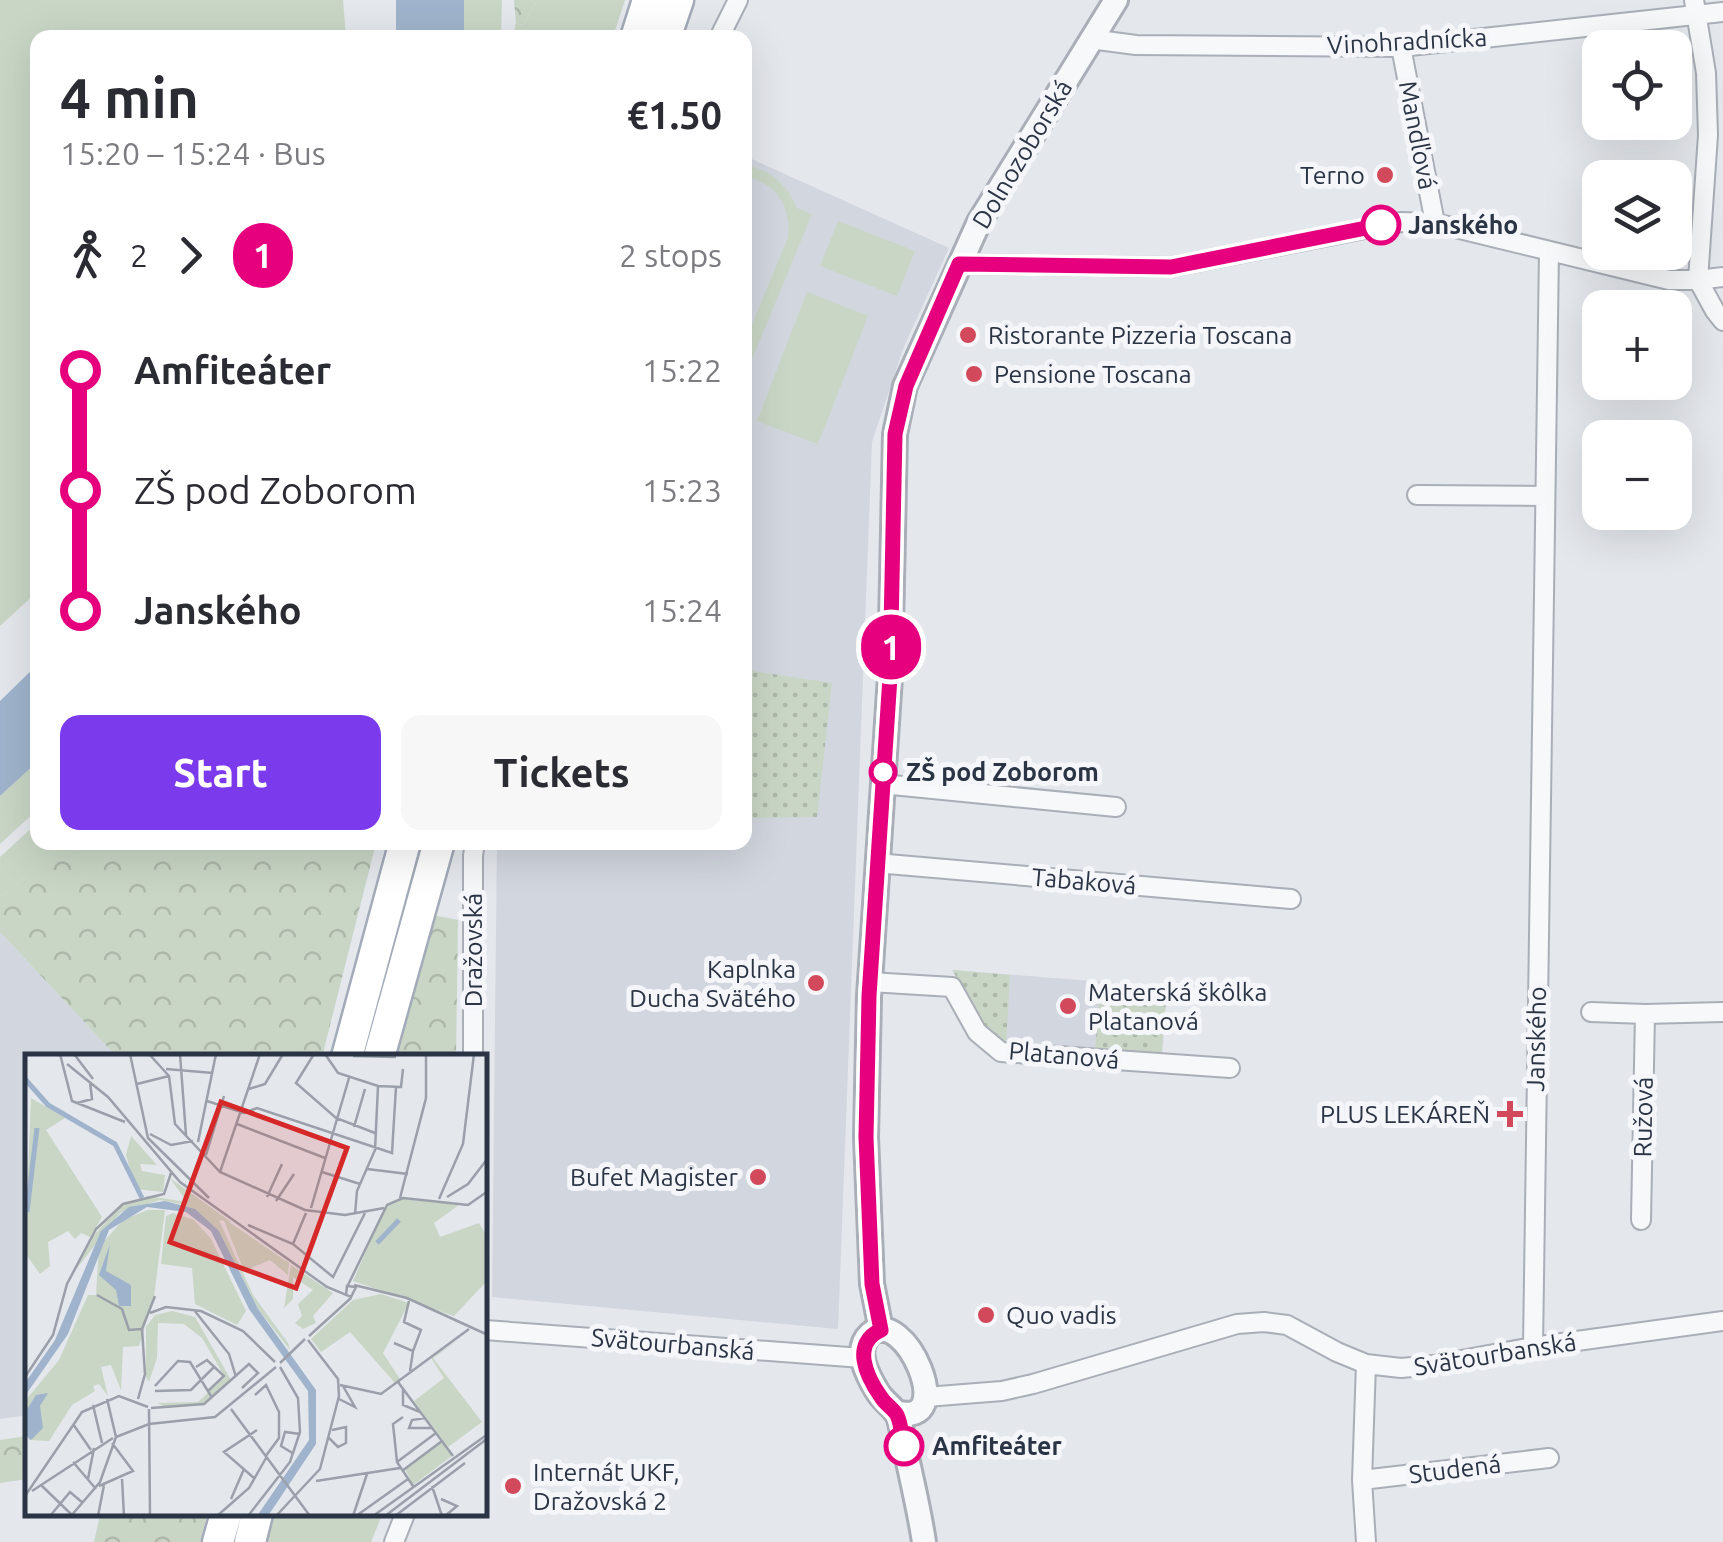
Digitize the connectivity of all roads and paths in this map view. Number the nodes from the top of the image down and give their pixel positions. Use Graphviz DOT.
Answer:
graph roads {
  1 [pos="648,0"];
  2 [pos="678,0"];
  3 [pos="738,0"];
  4 [pos="1116,0"];
  5 [pos="1695,8"];
  6 [pos="1723,12"];
  7 [pos="639,30"];
  8 [pos="667,30"];
  9 [pos="723,30"];
  10 [pos="1090,39"];
  11 [pos="1401,47"];
  12 [pos="1434,223"];
  13 [pos="1549,252"];
  14 [pos="959,264"];
  15 [pos="1723,277"];
  16 [pos="1698,280"];
  17 [pos="1723,321"];
  18 [pos="1418,495"];
  19 [pos="1545,496"];
  20 [pos="882,784"];
  21 [pos="1116,807"];
  22 [pos="403,850"];
  23 [pos="437,850"];
  24 [pos="474,850"];
  25 [pos="876,863"];
  26 [pos="1291,899"];
  27 [pos="870,982"];
  28 [pos="1592,1012"];
  29 [pos="1723,1012"];
  30 [pos="1646,1014"];
  31 [pos="348,1054"];
  32 [pos="381,1054"];
  33 [pos="473,1054"];
  34 [pos="1230,1068"];
  35 [pos="1641,1220"];
  36 [pos="1723,1321"];
  37 [pos="488,1330"];
  38 [pos="881,1330"];
  39 [pos="1532,1347"];
  40 [pos="862,1358"];
  41 [pos="1366,1364"];
  42 [pos="926,1397"];
  43 [pos="896,1412"];
  44 [pos="1549,1458"];
  45 [pos="1362,1480"];
  46 [pos="225,1517"];
  47 [pos="257,1517"];
  48 [pos="404,1517"];
  49 [pos="218,1542"];
  50 [pos="250,1542"];
  51 [pos="394,1542"];
  52 [pos="924,1542"];
  53 [pos="1366,1542"];
  1 -- 7 [label="main road"];
  2 -- 8 [label="main road"];
  3 -- 9 [label="street"];
  4 -- 10 [label="street, Dolnozoborská"];
  5 -- 6 [label="street, Vinohradnícka"];
  5 -- 11 [label="street, Vinohradnícka"];
  5 -- 16 [label="street"];
  10 -- 11 [label="street, Vinohradnícka"];
  10 -- 14 [label="street, Dolnozoborská"];
  11 -- 12 [label="street, Mandľová"];
  12 -- 13 [label="street"];
  12 -- 14 [label="street"];
  13 -- 16 [label="street"];
  13 -- 19 [label="street, Janského"];
  14 -- 20 [label="street, Dolnozoborská"];
  15 -- 16 [label="street"];
  16 -- 17 [label="street"];
  18 -- 19 [label="street"];
  19 -- 39 [label="street, Janského"];
  20 -- 21 [label="street"];
  20 -- 25 [label="street, Dolnozoborská"];
  22 -- 31 [label="main road"];
  23 -- 32 [label="main road"];
  24 -- 33 [label="street, Dražovská"];
  25 -- 26 [label="street, Tabaková"];
  25 -- 27 [label="street, Dolnozoborská"];
  27 -- 34 [label="street, Platanová"];
  27 -- 38 [label="street, Dolnozoborská"];
  28 -- 30 [label="street"];
  29 -- 30 [label="street"];
  30 -- 35 [label="street, Ružová"];
  36 -- 39 [label="street, Svätourbanská"];
  37 -- 40 [label="street, Svätourbanská"];
  38 -- 40 [label="street"];
  38 -- 42 [label="street"];
  39 -- 41 [label="street, Svätourbanská"];
  40 -- 43 [label="street"];
  41 -- 42 [label="street, Svätourbanská"];
  41 -- 45 [label="street"];
  42 -- 43 [label="street"];
  43 -- 52 [label="street"];
  44 -- 45 [label="street, Studená"];
  45 -- 53 [label="street"];
  46 -- 49 [label="main road"];
  47 -- 50 [label="main road"];
  48 -- 51 [label="street"];
}
